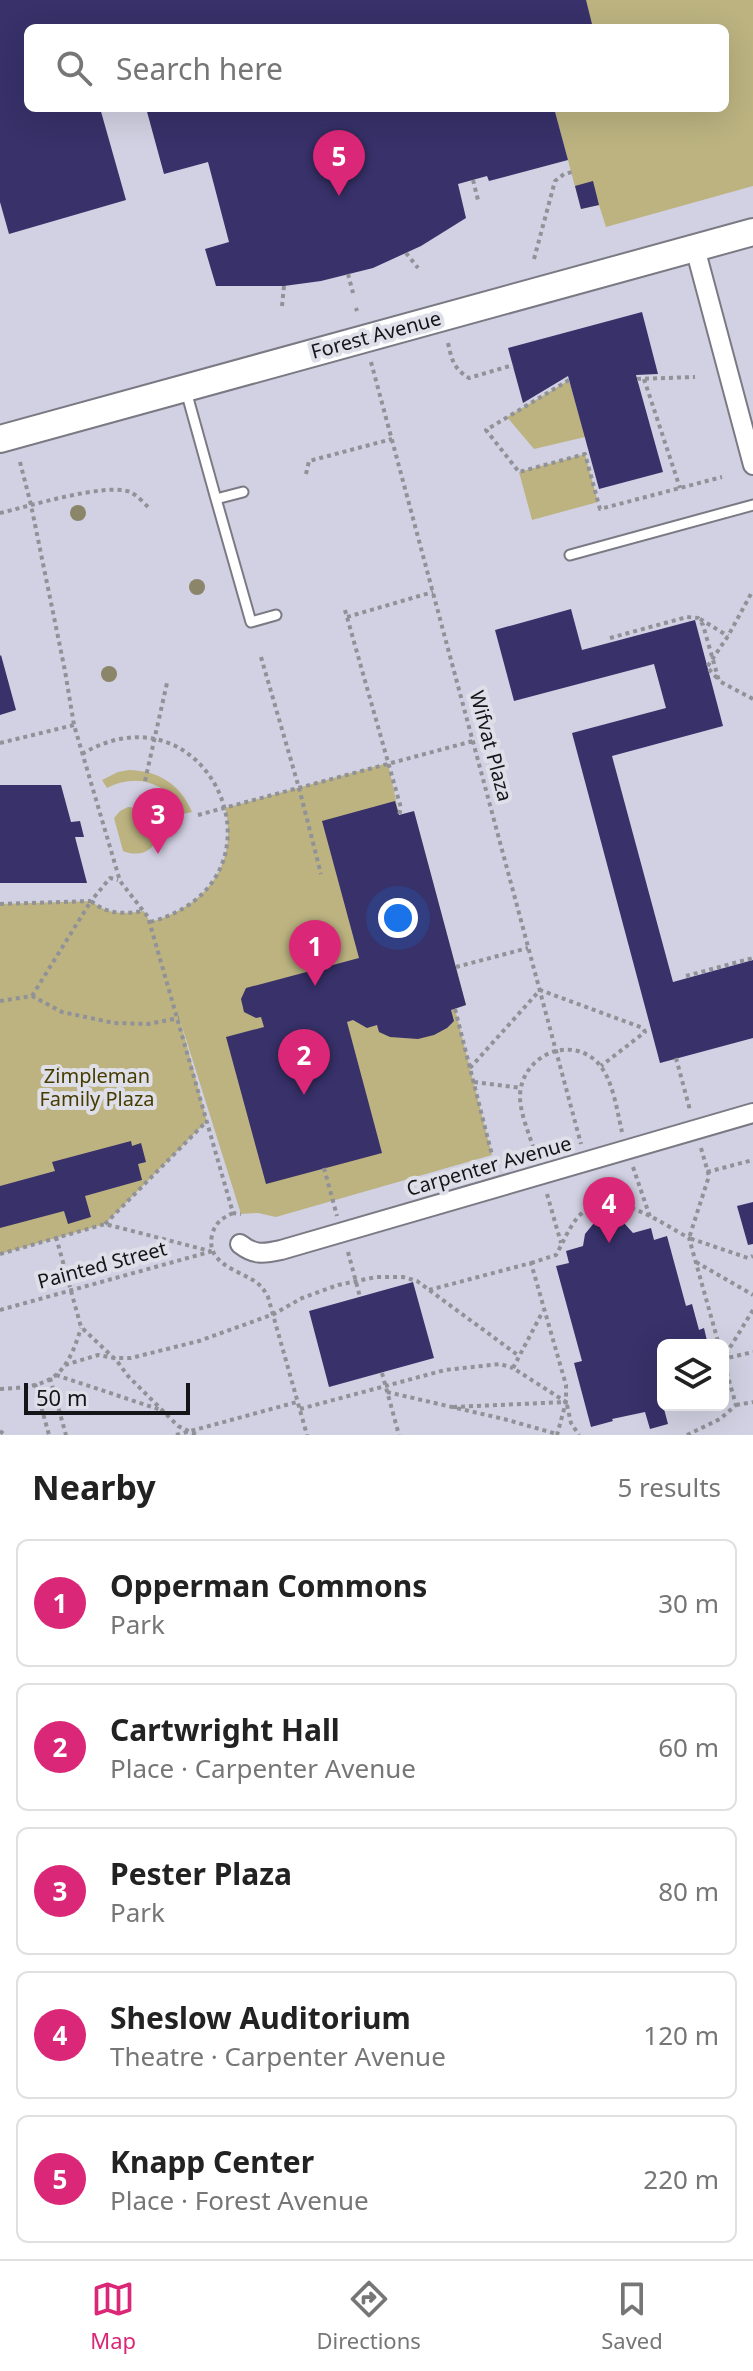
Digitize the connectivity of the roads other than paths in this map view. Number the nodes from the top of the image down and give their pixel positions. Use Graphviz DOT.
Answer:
graph roads {
  1 [pos="753,232"];
  2 [pos="695,248"];
  3 [pos="186,388"];
  4 [pos="0,439"];
  5 [pos="753,465"];
  6 [pos="243,492"];
  7 [pos="216,499"];
  8 [pos="753,505"];
  9 [pos="570,555"];
  10 [pos="276,615"];
  11 [pos="753,1113"];
  12 [pos="240,1244"];
  1 -- 2 [label="main road, Forest Avenue"];
  2 -- 3 [label="main road, Forest Avenue"];
  2 -- 5 [label="street"];
  3 -- 4 [label="main road, Forest Avenue"];
  3 -- 7 [label="lane"];
  6 -- 7 [label="lane"];
  7 -- 10 [label="lane"];
  8 -- 9 [label="lane"];
  11 -- 12 [label="street, Carpenter Avenue"];
}
